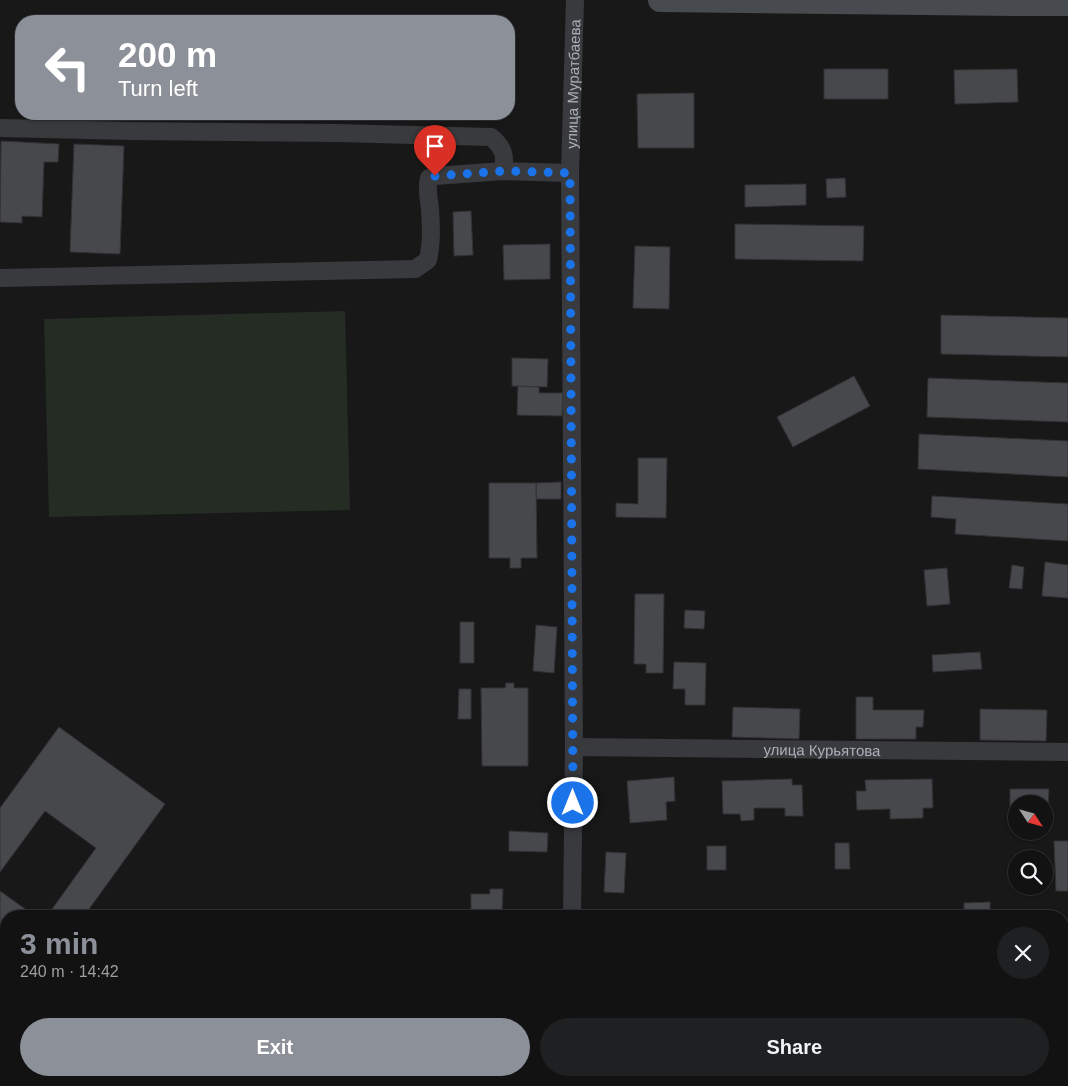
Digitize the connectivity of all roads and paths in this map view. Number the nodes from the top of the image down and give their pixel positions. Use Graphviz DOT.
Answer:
graph roads {
  1 [pos="575,0"];
  2 [pos="660,0"];
  3 [pos="750,1"];
  4 [pos="1068,4"];
  5 [pos="0,128"];
  6 [pos="504,171"];
  7 [pos="570,173"];
  8 [pos="0,278"];
  9 [pos="574,747"];
  10 [pos="1068,752"];
  11 [pos="572,910"];
  1 -- 7 [label="street, улица Муратбаева"];
  2 -- 3 [label="street"];
  3 -- 4 [label="street"];
  5 -- 6 [label="street"];
  6 -- 7 [label="street"];
  6 -- 8 [label="street"];
  7 -- 9 [label="street, улица Муратбаева"];
  9 -- 10 [label="street, улица Курьятова"];
  9 -- 11 [label="street, улица Муратбаева"];
}
